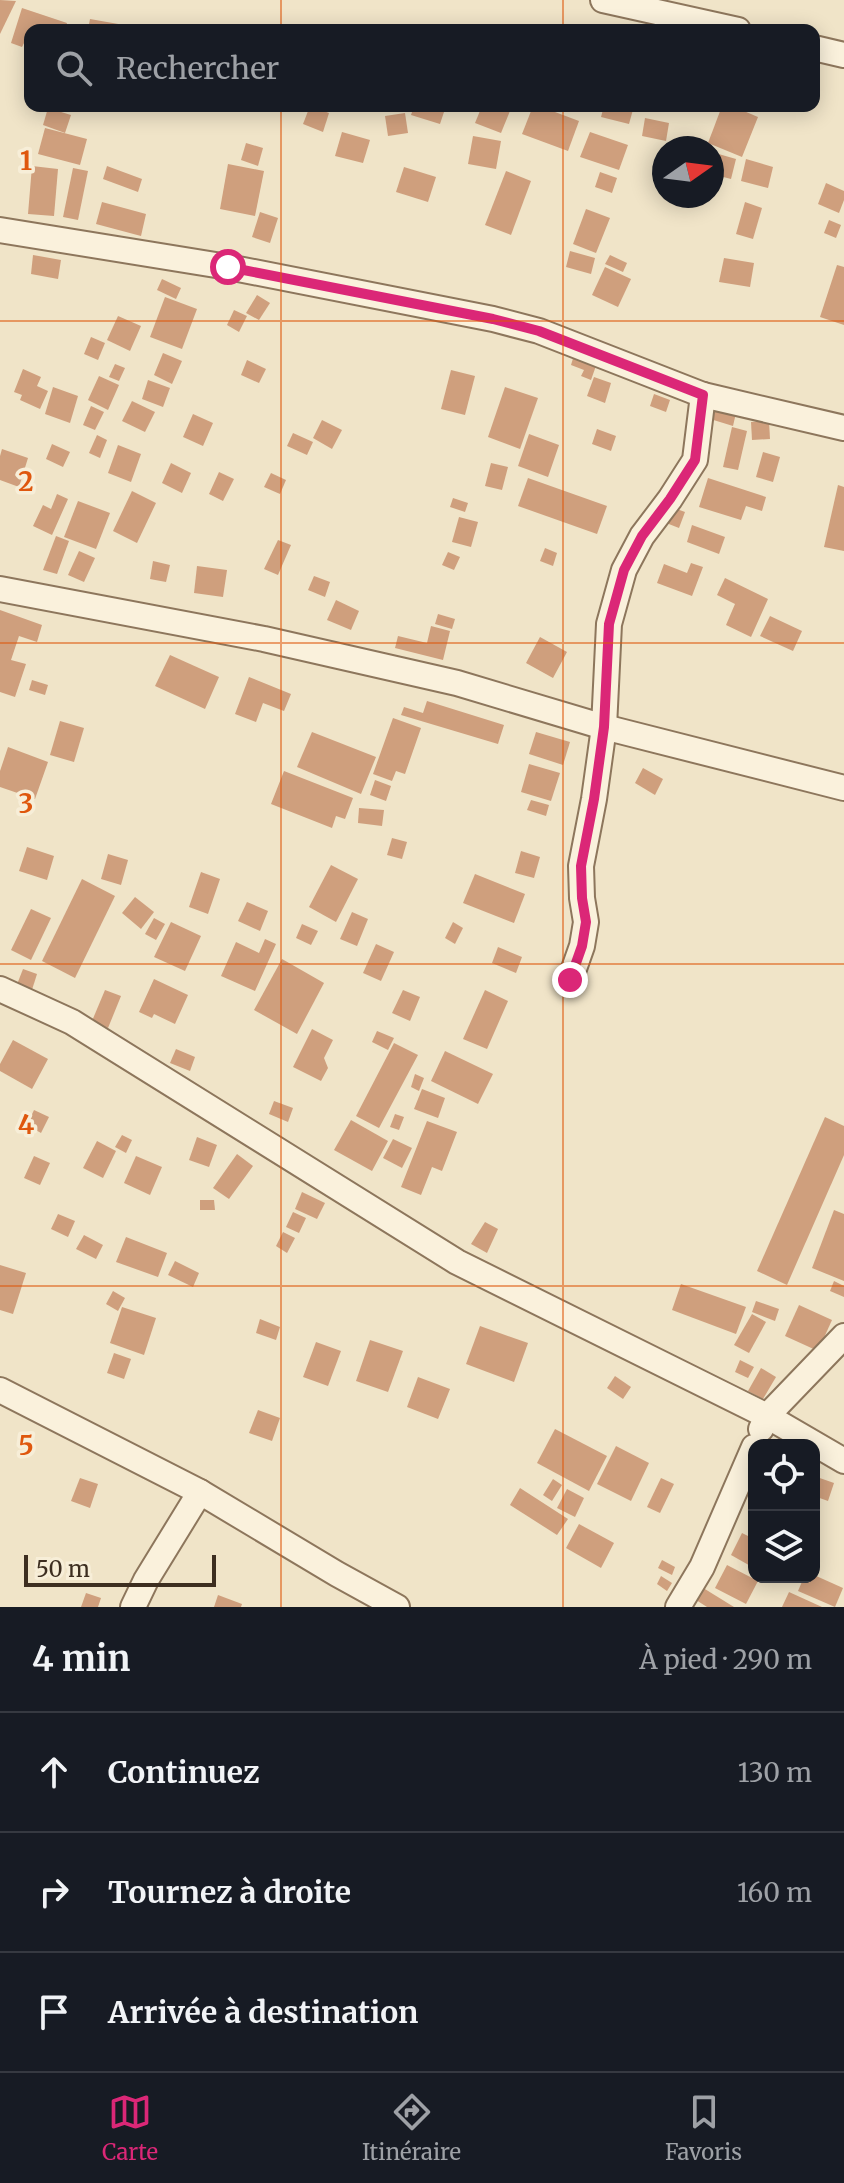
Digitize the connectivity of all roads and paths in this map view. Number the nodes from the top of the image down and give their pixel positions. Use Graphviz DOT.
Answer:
graph roads {
  1 [pos="603,0"];
  2 [pos="711,24"];
  3 [pos="820,49"];
  4 [pos="844,55"];
  5 [pos="0,230"];
  6 [pos="703,395"];
  7 [pos="844,428"];
  8 [pos="0,589"];
  9 [pos="604,727"];
  10 [pos="844,788"];
  11 [pos="570,980"];
  12 [pos="0,989"];
  13 [pos="844,1336"];
  14 [pos="0,1390"];
  15 [pos="767,1416"];
  16 [pos="757,1439"];
  17 [pos="748,1460"];
  18 [pos="844,1461"];
  19 [pos="200,1492"];
  20 [pos="133,1607"];
  21 [pos="397,1607"];
  22 [pos="678,1607"];
  1 -- 2 [label="street"];
  3 -- 4 [label="street"];
  5 -- 6 [label="street"];
  6 -- 7 [label="street"];
  6 -- 9 [label="street"];
  8 -- 9 [label="street"];
  9 -- 10 [label="street"];
  9 -- 11 [label="street"];
  12 -- 15 [label="street"];
  13 -- 15 [label="street"];
  14 -- 19 [label="street"];
  15 -- 16 [label="street"];
  15 -- 18 [label="street"];
  17 -- 22 [label="street"];
  19 -- 20 [label="street"];
  19 -- 21 [label="street"];
}
